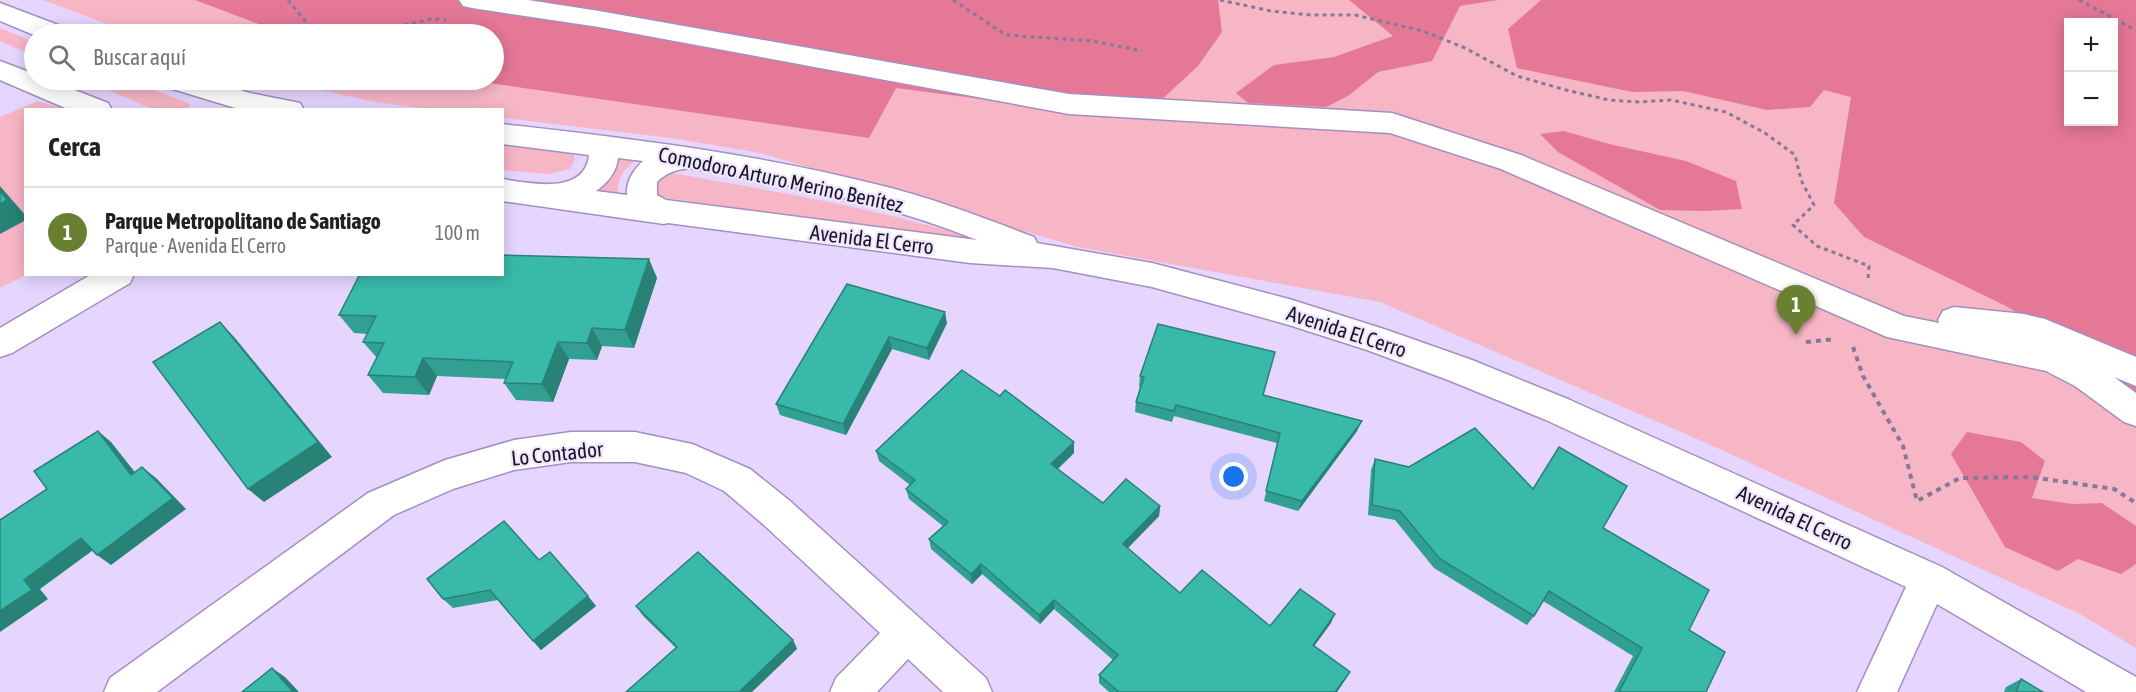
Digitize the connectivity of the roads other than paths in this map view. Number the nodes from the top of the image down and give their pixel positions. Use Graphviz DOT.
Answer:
graph roads {
  1 [pos="472,0"];
  2 [pos="0,11"];
  3 [pos="32,24"];
  4 [pos="0,70"];
  5 [pos="24,80"];
  6 [pos="49,90"];
  7 [pos="209,90"];
  8 [pos="93,108"];
  9 [pos="280,108"];
  10 [pos="504,134"];
  11 [pos="600,144"];
  12 [pos="687,158"];
  13 [pos="504,190"];
  14 [pos="551,197"];
  15 [pos="664,213"];
  16 [pos="1053,256"];
  17 [pos="116,276"];
  18 [pos="1853,324"];
  19 [pos="0,344"];
  20 [pos="2136,372"];
  21 [pos="2136,412"];
  22 [pos="1929,579"];
  23 [pos="907,633"];
  24 [pos="124,692"];
  25 [pos="850,692"];
  26 [pos="972,692"];
  27 [pos="1877,692"];
  28 [pos="2124,692"];
  1 -- 18 [label="street"];
  2 -- 3 [label="street"];
  4 -- 5 [label="street"];
  6 -- 8 [label="street"];
  7 -- 9 [label="street"];
  10 -- 11 [label="street, Comodoro Arturo Merino Benítez"];
  11 -- 12 [label="street, Comodoro Arturo Merino Benítez"];
  11 -- 14 [label="street"];
  12 -- 15 [label="street"];
  12 -- 16 [label="street, Comodoro Arturo Merino Benítez"];
  13 -- 14 [label="street, Avenida El Cerro"];
  14 -- 15 [label="street, Avenida El Cerro"];
  15 -- 16 [label="street, Avenida El Cerro"];
  16 -- 22 [label="street, Avenida El Cerro"];
  17 -- 19 [label="street"];
  18 -- 20 [label="street"];
  18 -- 21 [label="street"];
  22 -- 27 [label="street"];
  22 -- 28 [label="street, Avenida El Cerro"];
  23 -- 24 [label="street, Lo Contador"];
  23 -- 25 [label="street"];
  23 -- 26 [label="street, Lo Contador"];
}
